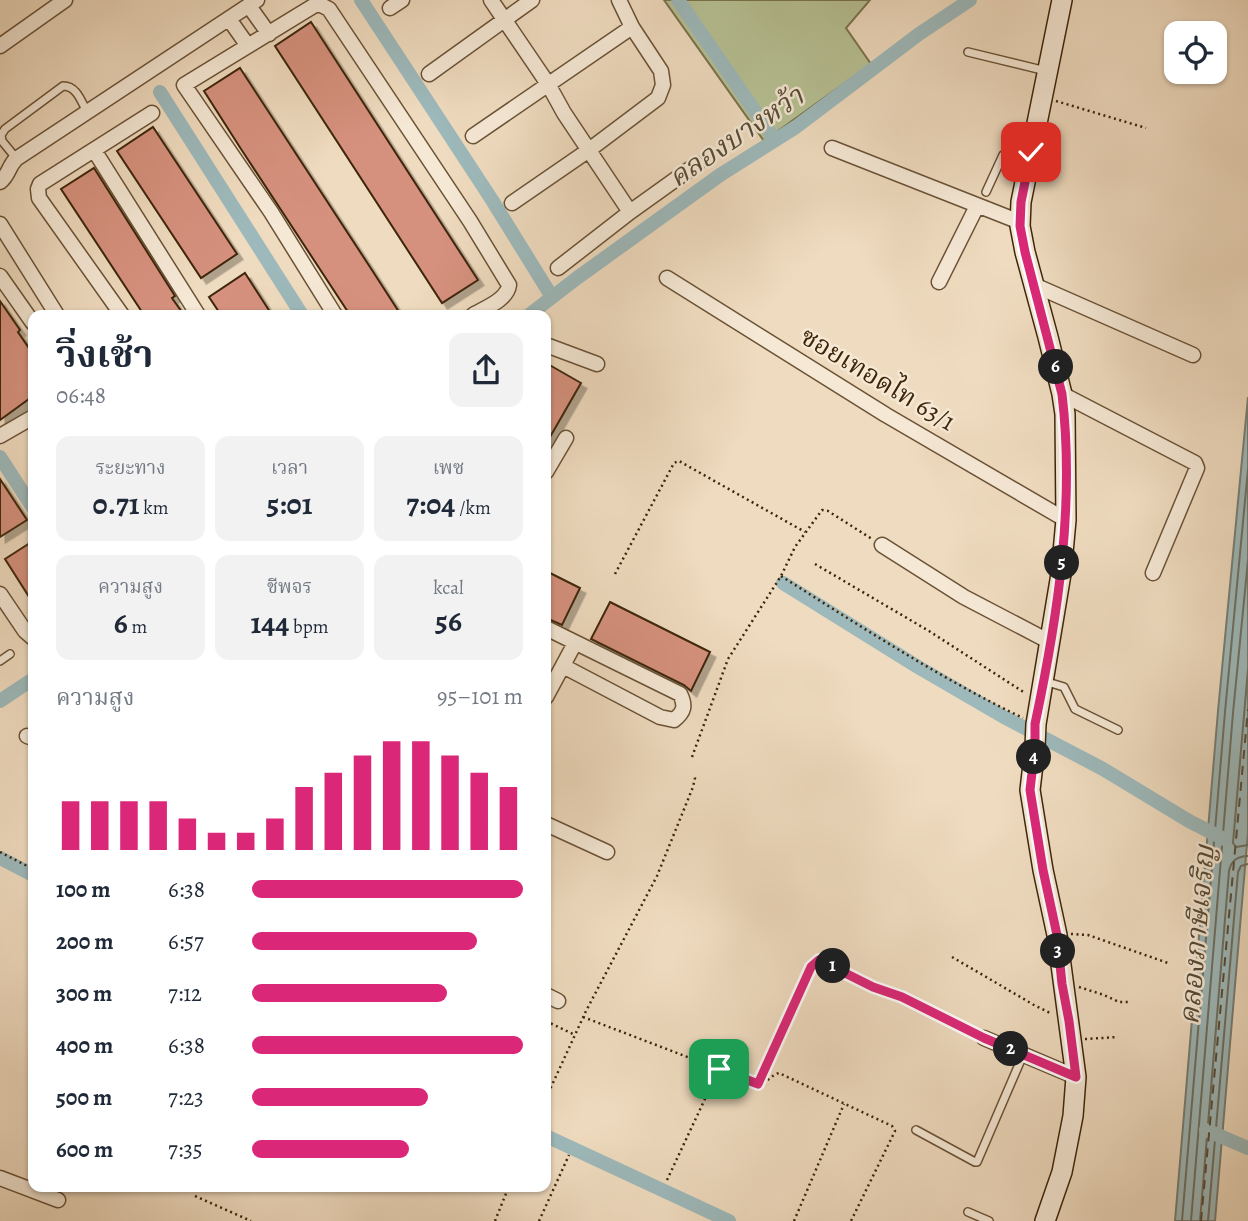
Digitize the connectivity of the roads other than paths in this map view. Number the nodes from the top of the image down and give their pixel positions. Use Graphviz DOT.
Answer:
graph roads {
  1 [pos="65,0"];
  2 [pos="491,0"];
  3 [pos="532,0"];
  4 [pos="619,0"];
  5 [pos="1062,0"];
  6 [pos="253,3"];
  7 [pos="229,19"];
  8 [pos="504,20"];
  9 [pos="632,27"];
  10 [pos="269,34"];
  11 [pos="0,46"];
  12 [pos="248,46"];
  13 [pos="968,52"];
  14 [pos="1048,72"];
  15 [pos="429,74"];
  16 [pos="548,84"];
  17 [pos="87,112"];
  18 [pos="152,113"];
  19 [pos="472,136"];
  20 [pos="832,148"];
  21 [pos="94,149"];
  22 [pos="589,150"];
  23 [pos="1031,152"];
  24 [pos="9,162"];
  25 [pos="697,164"];
  26 [pos="0,182"];
  27 [pos="986,192"];
  28 [pos="512,202"];
  29 [pos="977,206"];
  30 [pos="630,212"];
  31 [pos="1020,222"];
  32 [pos="0,224"];
  33 [pos="558,268"];
  34 [pos="0,276"];
  35 [pos="667,278"];
  36 [pos="939,282"];
  37 [pos="1034,285"];
  38 [pos="52,310"];
  39 [pos="118,310"];
  40 [pos="195,310"];
  41 [pos="332,310"];
  42 [pos="480,310"];
  43 [pos="28,316"];
  44 [pos="551,347"];
  45 [pos="1193,355"];
  46 [pos="597,364"];
  47 [pos="1062,394"];
  48 [pos="28,420"];
  49 [pos="5,433"];
  50 [pos="566,438"];
  51 [pos="551,464"];
  52 [pos="1066,520"];
  53 [pos="882,545"];
  54 [pos="1153,573"];
  55 [pos="0,594"];
  56 [pos="551,631"];
  57 [pos="28,634"];
  58 [pos="1050,642"];
  59 [pos="575,643"];
  60 [pos="10,654"];
  61 [pos="0,662"];
  62 [pos="562,666"];
  63 [pos="1044,681"];
  64 [pos="551,687"];
  65 [pos="1118,730"];
  66 [pos="551,826"];
  67 [pos="607,852"];
  68 [pos="984,1038"];
  69 [pos="1023,1055"];
  70 [pos="1076,1077"];
  71 [pos="916,1130"];
  72 [pos="0,1178"];
  73 [pos="28,1189"];
  74 [pos="37,1192"];
  75 [pos="58,1200"];
  76 [pos="968,1212"];
  77 [pos="989,1221"];
  78 [pos="1045,1221"];
  1 -- 11 [label="street"];
  2 -- 8 [label="street"];
  3 -- 8 [label="street"];
  4 -- 9 [label="street"];
  5 -- 14 [label="main road"];
  6 -- 7 [label="street"];
  6 -- 10 [label="street"];
  7 -- 12 [label="street"];
  7 -- 17 [label="street"];
  8 -- 15 [label="street"];
  8 -- 16 [label="street"];
  9 -- 16 [label="street"];
  9 -- 22 [label="street"];
  10 -- 12 [label="street"];
  10 -- 42 [label="street"];
  12 -- 41 [label="street"];
  13 -- 14 [label="lane"];
  14 -- 23 [label="main road"];
  16 -- 19 [label="street"];
  16 -- 22 [label="street"];
  17 -- 24 [label="street"];
  17 -- 24 [label="lane"];
  18 -- 21 [label="street"];
  20 -- 29 [label="street"];
  21 -- 39 [label="street"];
  21 -- 40 [label="street"];
  22 -- 28 [label="street"];
  22 -- 30 [label="street"];
  23 -- 27 [label="lane"];
  23 -- 31 [label="main road"];
  24 -- 26 [label="street"];
  25 -- 30 [label="street"];
  29 -- 31 [label="street"];
  29 -- 36 [label="street"];
  30 -- 33 [label="street"];
  31 -- 37 [label="main road"];
  32 -- 38 [label="street"];
  34 -- 43 [label="street"];
  35 -- 52 [label="street, ซอยเทอดไท 63/1"];
  37 -- 45 [label="street"];
  37 -- 47 [label="main road"];
  44 -- 46 [label="street"];
  47 -- 52 [label="main road"];
  47 -- 54 [label="street"];
  48 -- 49 [label="street"];
  50 -- 51 [label="street"];
  52 -- 58 [label="main road"];
  53 -- 58 [label="street"];
  55 -- 57 [label="street"];
  56 -- 59 [label="street"];
  58 -- 63 [label="main road"];
  59 -- 62 [label="street"];
  59 -- 62 [label="street"];
  60 -- 61 [label="lane"];
  62 -- 64 [label="street"];
  63 -- 65 [label="lane"];
  63 -- 70 [label="main road"];
  66 -- 67 [label="street"];
  68 -- 69 [label="street"];
  69 -- 70 [label="street"];
  69 -- 71 [label="lane"];
  70 -- 78 [label="main road"];
  72 -- 73 [label="street"];
  74 -- 75 [label="street"];
  76 -- 77 [label="lane"];
}
